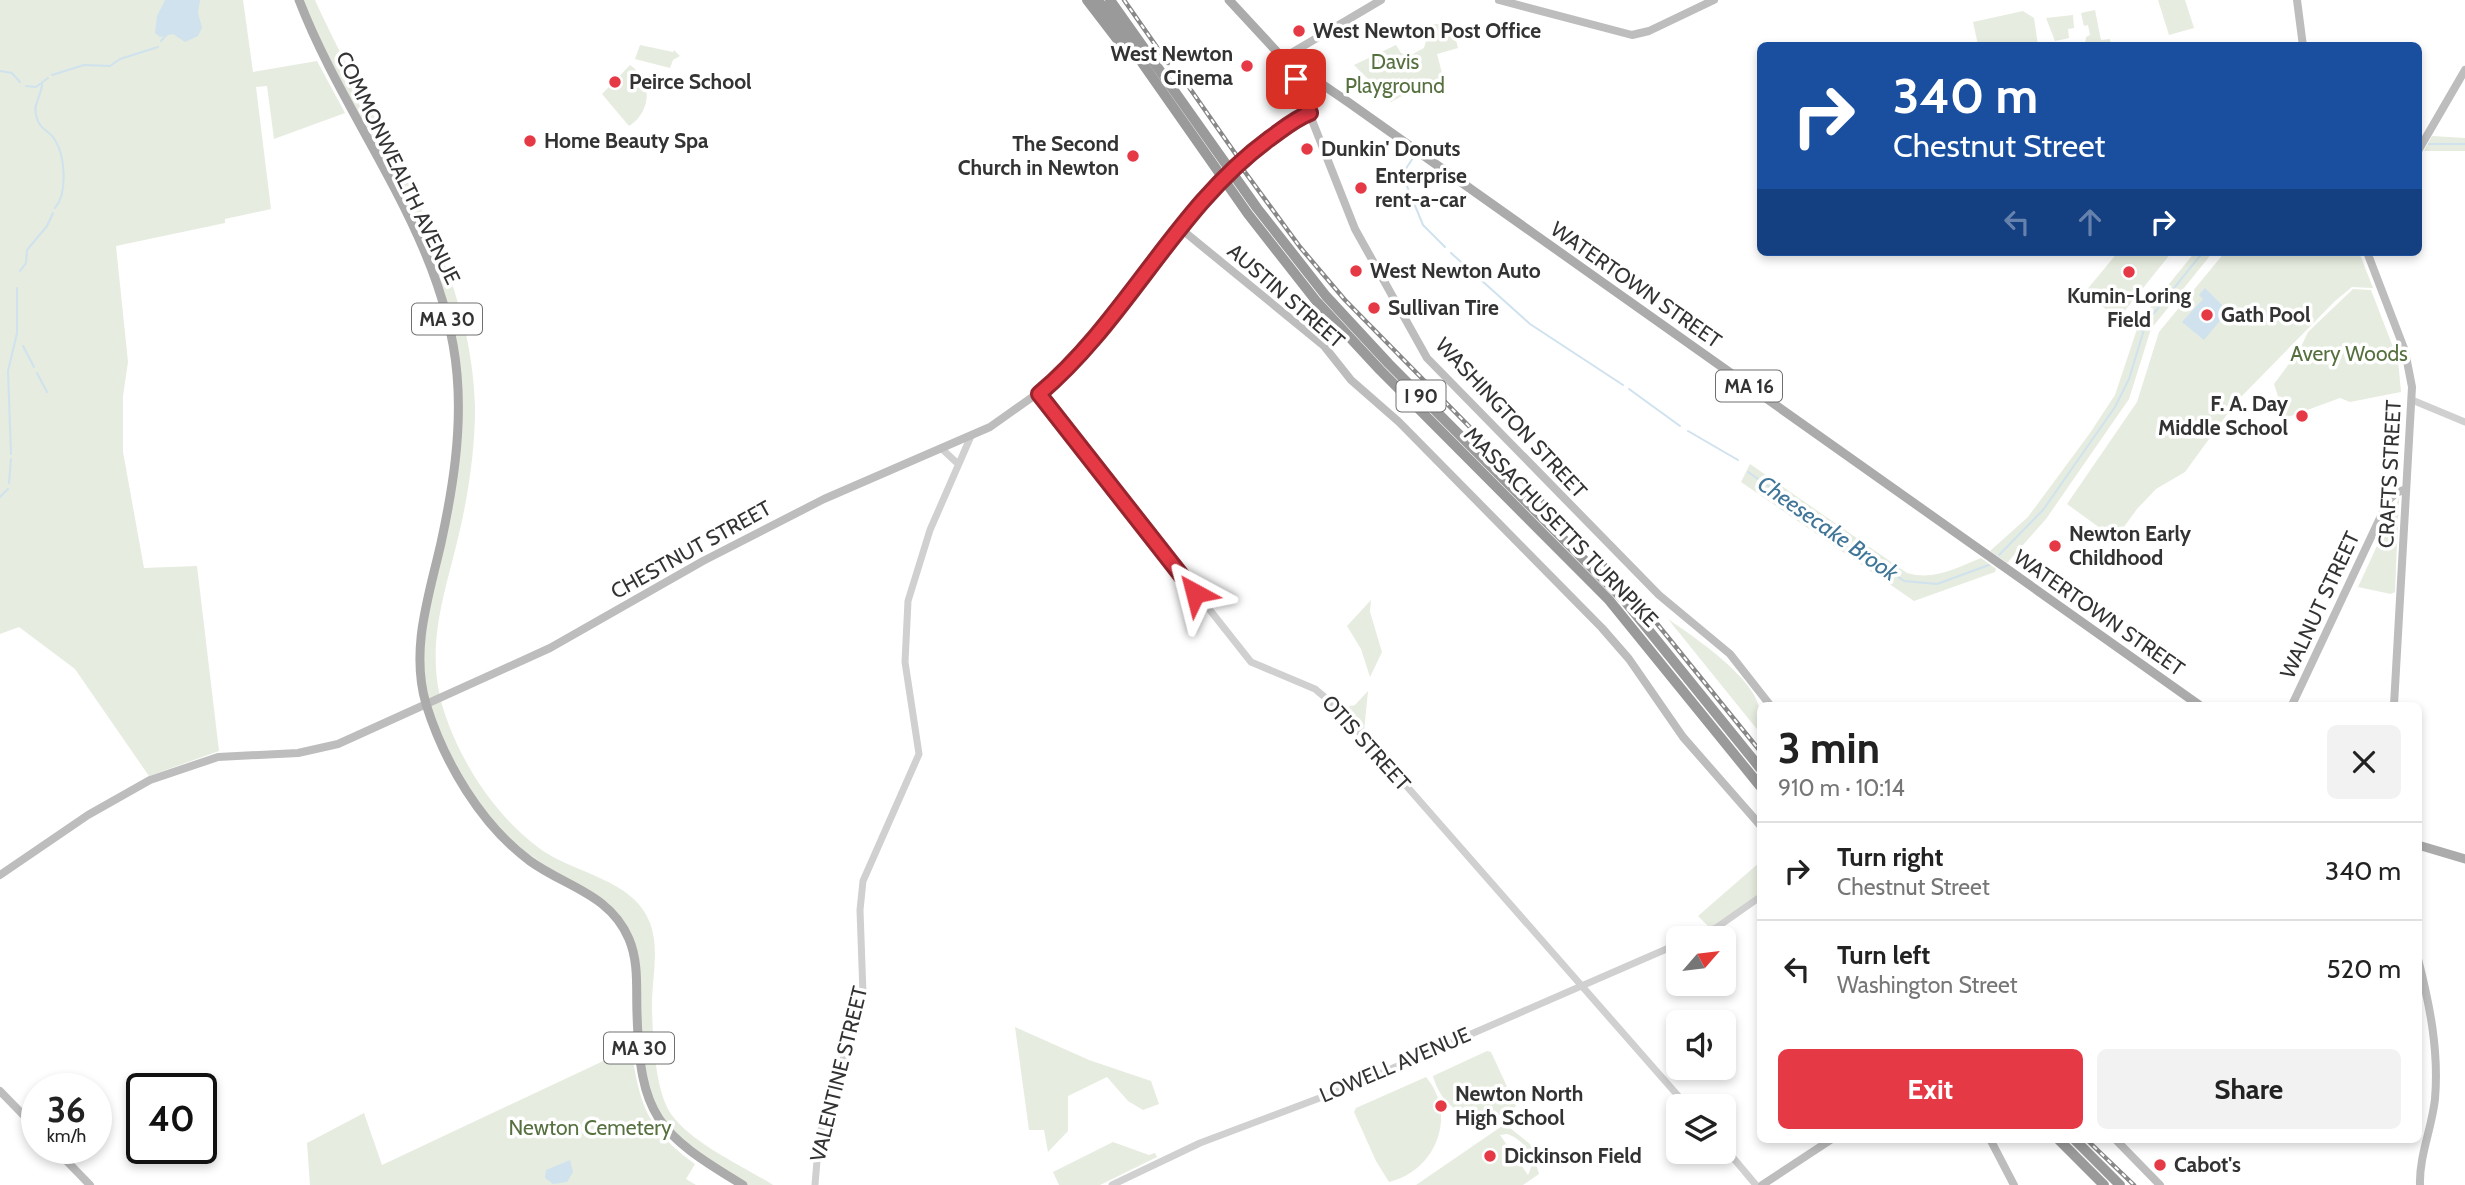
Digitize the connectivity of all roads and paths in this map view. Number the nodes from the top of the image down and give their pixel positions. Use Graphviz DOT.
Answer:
graph roads {
  1 [pos="299,0"];
  2 [pos="1087,0"];
  3 [pos="1098,0"];
  4 [pos="1110,0"];
  5 [pos="1229,0"];
  6 [pos="1379,0"];
  7 [pos="1499,0"];
  8 [pos="1714,0"];
  9 [pos="2297,0"];
  10 [pos="2302,42"];
  11 [pos="1283,58"];
  12 [pos="1291,67"];
  13 [pos="2465,70"];
  14 [pos="1153,78"];
  15 [pos="1310,113"];
  16 [pos="2422,144"];
  17 [pos="1181,229"];
  18 [pos="2369,256"];
  19 [pos="1039,394"];
  20 [pos="2412,404"];
  21 [pos="2465,422"];
  22 [pos="971,436"];
  23 [pos="942,449"];
  24 [pos="957,463"];
  25 [pos="2406,489"];
  26 [pos="1768,702"];
  27 [pos="2195,702"];
  28 [pos="2293,702"];
  29 [pos="2395,702"];
  30 [pos="426,704"];
  31 [pos="1757,764"];
  32 [pos="1757,782"];
  33 [pos="1757,822"];
  34 [pos="2422,846"];
  35 [pos="2465,859"];
  36 [pos="0,875"];
  37 [pos="1757,899"];
  38 [pos="1719,926"];
  39 [pos="1666,949"];
  40 [pos="2422,976"];
  41 [pos="1581,986"];
  42 [pos="0,1091"];
  43 [pos="1676,1094"];
  44 [pos="21,1113"];
  45 [pos="1826,1143"];
  46 [pos="1992,1143"];
  47 [pos="2062,1143"];
  48 [pos="2078,1143"];
  49 [pos="2119,1143"];
  50 [pos="1736,1161"];
  51 [pos="70,1164"];
  52 [pos="90,1185"];
  53 [pos="743,1185"];
  54 [pos="815,1185"];
  55 [pos="1112,1185"];
  56 [pos="1756,1185"];
  57 [pos="1762,1185"];
  58 [pos="2014,1185"];
  59 [pos="2104,1185"];
  60 [pos="2120,1185"];
  61 [pos="2160,1185"];
  62 [pos="2420,1185"];
  1 -- 30 [label="main road, COMMONWEALTH AVENUE / MA 30"];
  2 -- 14 [label="highway"];
  3 -- 14 [label="highway, MASSACHUSETTS TURNPIKE / I 90"];
  4 -- 31 [label="highway, MASSACHUSETTS TURNPIKE / I 90"];
  5 -- 11 [label="main road, WASHINGTON STREET / MA 16"];
  6 -- 11 [label="main road"];
  7 -- 8 [label="main road"];
  9 -- 10 [label="main road"];
  11 -- 12 [label="main road, WASHINGTON STREET / MA 16"];
  12 -- 15 [label="main road, WASHINGTON STREET"];
  12 -- 27 [label="main road, WATERTOWN STREET / MA 16"];
  13 -- 16 [label="main road"];
  14 -- 32 [label="highway, MASSACHUSETTS TURNPIKE / I 90"];
  15 -- 17 [label="main road, CHESTNUT STREET, bridge"];
  15 -- 26 [label="main road, WASHINGTON STREET"];
  17 -- 19 [label="main road, CHESTNUT STREET"];
  17 -- 33 [label="main road, AUSTIN STREET"];
  18 -- 20 [label="main road, CRAFTS STREET"];
  19 -- 22 [label="main road, CHESTNUT STREET"];
  19 -- 41 [label="street, OTIS STREET"];
  20 -- 21 [label="street"];
  20 -- 25 [label="main road, CRAFTS STREET"];
  22 -- 23 [label="main road, CHESTNUT STREET"];
  22 -- 24 [label="street, VALENTINE STREET"];
  23 -- 24 [label="street"];
  23 -- 30 [label="main road, CHESTNUT STREET"];
  24 -- 54 [label="street, VALENTINE STREET"];
  25 -- 28 [label="main road, WALNUT STREET"];
  25 -- 29 [label="main road, CRAFTS STREET"];
  30 -- 36 [label="main road, CHESTNUT STREET"];
  30 -- 53 [label="main road, COMMONWEALTH AVENUE / MA 30"];
  34 -- 35 [label="main road"];
  37 -- 38 [label="street"];
  39 -- 41 [label="street, LOWELL AVENUE"];
  40 -- 62 [label="main road"];
  41 -- 43 [label="street, OTIS STREET"];
  41 -- 55 [label="street, LOWELL AVENUE"];
  42 -- 44 [label="main road"];
  45 -- 57 [label="main road"];
  46 -- 58 [label="main road"];
  47 -- 59 [label="highway"];
  48 -- 60 [label="highway"];
  49 -- 61 [label="main road"];
  50 -- 56 [label="street"];
  51 -- 52 [label="main road"];
}
